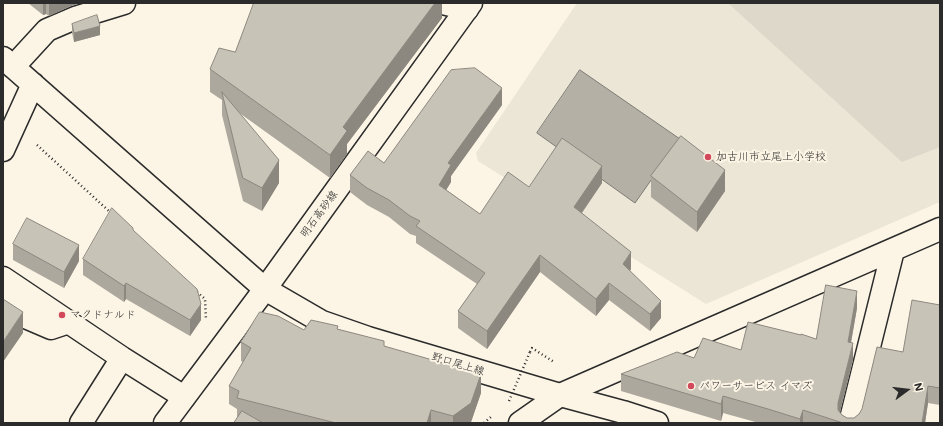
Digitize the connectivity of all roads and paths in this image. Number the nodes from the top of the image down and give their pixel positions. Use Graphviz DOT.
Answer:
graph roads {
  1 [pos="124,3"];
  2 [pos="444,3"];
  3 [pos="469,6"];
  4 [pos="8,62"];
  5 [pos="33,84"];
  6 [pos="14,125"];
  7 [pos="3,150"];
  8 [pos="112,215"];
  9 [pos="940,229"];
  10 [pos="893,250"];
  11 [pos="3,278"];
  12 [pos="193,289"];
  13 [pos="265,289"];
  14 [pos="3,302"];
  15 [pos="69,322"];
  16 [pos="206,322"];
  17 [pos="122,358"];
  18 [pos="557,364"];
  19 [pos="560,395"];
  20 [pos="184,397"];
  21 [pos="509,401"];
  22 [pos="622,418"];
  23 [pos="81,423"];
  24 [pos="165,423"];
  25 [pos="520,423"];
  26 [pos="658,423"];
  27 [pos="850,423"];
  1 -- 4 [label="street"];
  2 -- 3 [label="street"];
  3 -- 13 [label="street, 明石高砂線"];
  4 -- 5 [label="street, 野口尾上線"];
  5 -- 6 [label="street"];
  5 -- 13 [label="street, 野口尾上線"];
  6 -- 7 [label="street"];
  6 -- 8 [label="path"];
  9 -- 10 [label="street"];
  10 -- 19 [label="street"];
  10 -- 27 [label="street"];
  11 -- 15 [label="street"];
  12 -- 16 [label="path"];
  13 -- 19 [label="street, 野口尾上線"];
  13 -- 20 [label="street, 明石高砂線"];
  14 -- 15 [label="street"];
  15 -- 17 [label="street"];
  17 -- 20 [label="street"];
  17 -- 23 [label="street"];
  18 -- 21 [label="path, bridge"];
  19 -- 22 [label="street, 野口尾上線"];
  19 -- 25 [label="street"];
  20 -- 24 [label="street, 明石高砂線"];
  22 -- 26 [label="street, 野口尾上線"];
}
